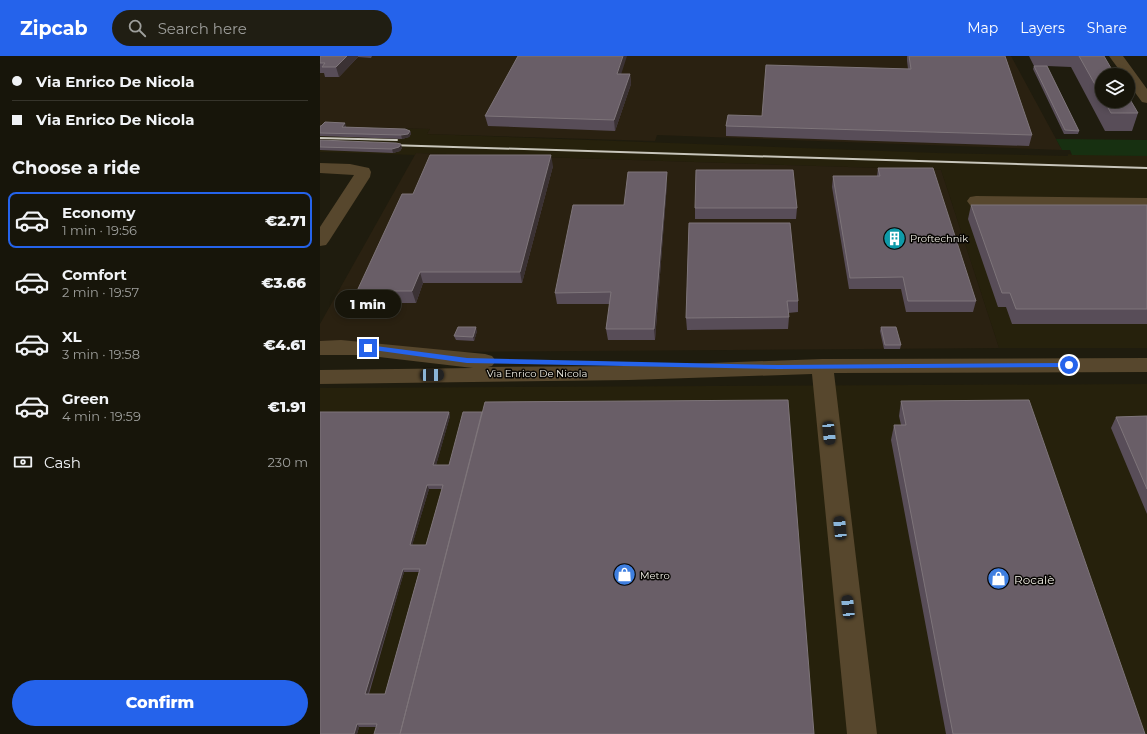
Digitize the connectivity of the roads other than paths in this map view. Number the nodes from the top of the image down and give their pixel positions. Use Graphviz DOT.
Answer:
graph roads {
  1 [pos="1116,56"];
  2 [pos="1147,99"];
  3 [pos="320,168"];
  4 [pos="976,201"];
  5 [pos="1147,203"];
  6 [pos="320,241"];
  7 [pos="320,348"];
  8 [pos="1147,365"];
  9 [pos="822,366"];
  10 [pos="778,367"];
  11 [pos="320,377"];
  12 [pos="862,734"];
  1 -- 2 [label="street"];
  3 -- 6 [label="street"];
  4 -- 5 [label="street"];
  7 -- 10 [label="street, Via Enrico De Nicola"];
  8 -- 9 [label="street, Via Enrico De Nicola"];
  9 -- 10 [label="street, Via Enrico De Nicola"];
  9 -- 12 [label="street"];
  10 -- 11 [label="street, Via Enrico De Nicola"];
}
